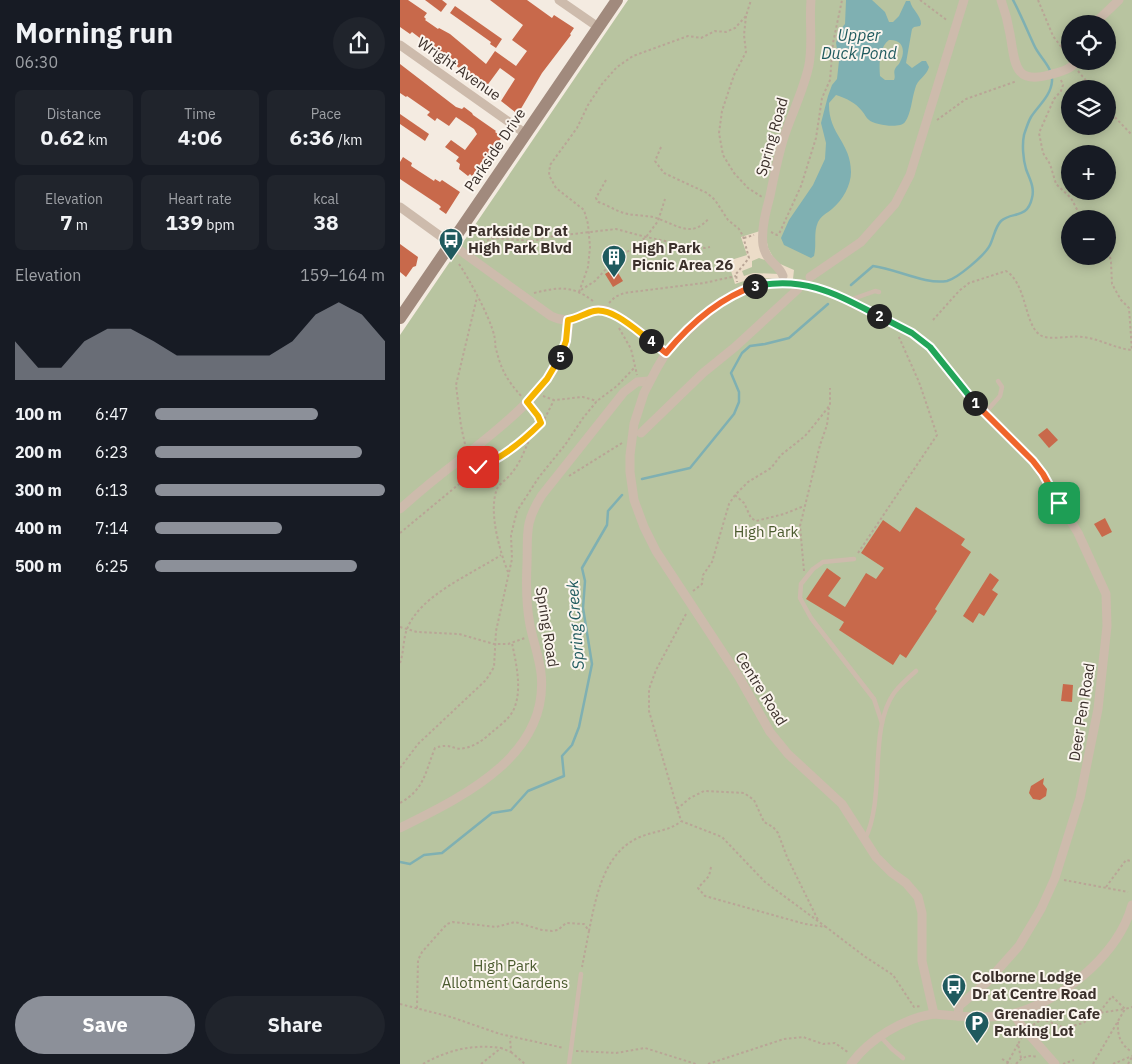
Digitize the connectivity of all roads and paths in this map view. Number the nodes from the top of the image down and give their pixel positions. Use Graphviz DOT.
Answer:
graph roads {
  1 [pos="559,0"];
  2 [pos="617,0"];
  3 [pos="751,0"];
  4 [pos="811,0"];
  5 [pos="842,0"];
  6 [pos="920,0"];
  7 [pos="964,0"];
  8 [pos="1001,0"];
  9 [pos="1038,0"];
  10 [pos="1119,0"];
  11 [pos="1103,15"];
  12 [pos="746,16"];
  13 [pos="956,27"];
  14 [pos="598,28"];
  15 [pos="400,45"];
  16 [pos="1061,45"];
  17 [pos="1062,70"];
  18 [pos="1058,73"];
  19 [pos="1029,77"];
  20 [pos="1116,119"];
  21 [pos="924,131"];
  22 [pos="526,134"];
  23 [pos="1132,136"];
  24 [pos="661,147"];
  25 [pos="606,180"];
  26 [pos="665,199"];
  27 [pos="769,200"];
  28 [pos="400,207"];
  29 [pos="1077,210"];
  30 [pos="658,218"];
  31 [pos="709,218"];
  32 [pos="764,229"];
  33 [pos="589,231"];
  34 [pos="646,237"];
  35 [pos="451,244"];
  36 [pos="710,247"];
  37 [pos="476,250"];
  38 [pos="459,264"];
  39 [pos="1111,265"];
  40 [pos="736,276"];
  41 [pos="810,277"];
  42 [pos="784,279"];
  43 [pos="737,282"];
  44 [pos="798,289"];
  45 [pos="579,292"];
  46 [pos="879,292"];
  47 [pos="532,293"];
  48 [pos="477,297"];
  49 [pos="848,300"];
  50 [pos="593,301"];
  51 [pos="609,303"];
  52 [pos="400,318"];
  53 [pos="568,320"];
  54 [pos="933,320"];
  55 [pos="621,330"];
  56 [pos="897,332"];
  57 [pos="1132,350"];
  58 [pos="666,353"];
  59 [pos="635,367"];
  60 [pos="637,374"];
  61 [pos="649,381"];
  62 [pos="998,381"];
  63 [pos="830,388"];
  64 [pos="535,393"];
  65 [pos="554,400"];
  66 [pos="597,401"];
  67 [pos="527,402"];
  68 [pos="830,405"];
  69 [pos="985,413"];
  70 [pos="541,423"];
  71 [pos="533,431"];
  72 [pos="641,433"];
  73 [pos="624,442"];
  74 [pos="469,452"];
  75 [pos="569,476"];
  76 [pos="735,495"];
  77 [pos="805,506"];
  78 [pos="400,509"];
  79 [pos="400,533"];
  80 [pos="501,555"];
  81 [pos="854,559"];
  82 [pos="508,574"];
  83 [pos="806,578"];
  84 [pos="686,598"];
  85 [pos="692,607"];
  86 [pos="400,627"];
  87 [pos="406,630"];
  88 [pos="533,636"];
  89 [pos="512,643"];
  90 [pos="494,644"];
  91 [pos="400,663"];
  92 [pos="916,672"];
  93 [pos="882,723"];
  94 [pos="400,768"];
  95 [pos="400,803"];
  96 [pos="677,809"];
  97 [pos="681,821"];
  98 [pos="400,828"];
  99 [pos="864,839"];
  100 [pos="1132,861"];
  101 [pos="711,867"];
  102 [pos="1072,882"];
  103 [pos="1105,888"];
  104 [pos="1128,892"];
  105 [pos="1132,906"];
  106 [pos="818,921"];
  107 [pos="826,927"];
  108 [pos="588,931"];
  109 [pos="581,974"];
  110 [pos="400,1004"];
  111 [pos="921,1006"];
  112 [pos="1132,1006"];
  113 [pos="417,1009"];
  114 [pos="1125,1009"];
  115 [pos="1099,1013"];
  116 [pos="934,1014"];
  117 [pos="1014,1014"];
  118 [pos="1034,1015"];
  119 [pos="958,1016"];
  120 [pos="1042,1019"];
  121 [pos="1118,1022"];
  122 [pos="1030,1027"];
  123 [pos="880,1036"];
  124 [pos="1022,1036"];
  125 [pos="510,1037"];
  126 [pos="1018,1044"];
  127 [pos="501,1048"];
  128 [pos="570,1049"];
  129 [pos="511,1052"];
  130 [pos="1132,1052"];
  131 [pos="1132,1056"];
  132 [pos="1040,1057"];
  133 [pos="903,1058"];
  134 [pos="1021,1058"];
  135 [pos="1002,1059"];
  136 [pos="1074,1060"];
  137 [pos="854,1061"];
  138 [pos="1008,1063"];
  139 [pos="423,1064"];
  140 [pos="481,1064"];
  141 [pos="525,1064"];
  142 [pos="569,1064"];
  143 [pos="696,1064"];
  144 [pos="708,1064"];
  145 [pos="1011,1064"];
  146 [pos="1016,1064"];
  147 [pos="1055,1064"];
  148 [pos="1063,1064"];
  149 [pos="1093,1064"];
  150 [pos="1113,1064"];
  151 [pos="1128,1064"];
  1 -- 14 [label="street"];
  2 -- 14 [label="main road, Parkside Drive"];
  3 -- 12 [label="path"];
  4 -- 27 [label="street, Spring Road"];
  5 -- 32 [label="path"];
  6 -- 13 [label="path"];
  7 -- 13 [label="street"];
  8 -- 19 [label="street"];
  9 -- 16 [label="path"];
  10 -- 11 [label="street"];
  12 -- 27 [label="path"];
  12 -- 33 [label="path"];
  13 -- 21 [label="street"];
  14 -- 22 [label="main road, Parkside Drive"];
  15 -- 22 [label="street, Wright Avenue"];
  17 -- 18 [label="street"];
  18 -- 19 [label="street"];
  18 -- 29 [label="path"];
  19 -- 21 [label="path"];
  20 -- 23 [label="path"];
  21 -- 41 [label="street"];
  22 -- 35 [label="main road, Parkside Drive"];
  24 -- 40 [label="path"];
  25 -- 30 [label="path"];
  26 -- 30 [label="path"];
  27 -- 32 [label="street, Spring Road"];
  28 -- 35 [label="street"];
  30 -- 31 [label="path"];
  30 -- 34 [label="path"];
  32 -- 42 [label="street, Spring Road"];
  33 -- 34 [label="path"];
  33 -- 37 [label="path"];
  33 -- 45 [label="path"];
  34 -- 36 [label="path"];
  34 -- 45 [label="path"];
  35 -- 52 [label="main road, Parkside Drive"];
  35 -- 53 [label="street"];
  38 -- 48 [label="path"];
  39 -- 57 [label="path"];
  40 -- 43 [label="path"];
  40 -- 51 [label="path"];
  42 -- 49 [label="street, Deer Pen Road"];
  42 -- 58 [label="street"];
  44 -- 72 [label="street"];
  45 -- 47 [label="path"];
  45 -- 50 [label="path"];
  46 -- 49 [label="lane"];
  48 -- 67 [label="path"];
  48 -- 74 [label="path"];
  49 -- 69 [label="street, Deer Pen Road"];
  53 -- 58 [label="street"];
  53 -- 64 [label="street"];
  54 -- 57 [label="path"];
  55 -- 59 [label="path"];
  56 -- 81 [label="path"];
  58 -- 61 [label="street, Centre Road"];
  59 -- 60 [label="path"];
  59 -- 66 [label="path"];
  61 -- 84 [label="street, Centre Road"];
  61 -- 88 [label="street, Spring Road"];
  62 -- 69 [label="lane"];
  63 -- 68 [label="path"];
  64 -- 65 [label="path"];
  64 -- 67 [label="street"];
  65 -- 66 [label="path"];
  65 -- 70 [label="path"];
  66 -- 82 [label="path"];
  67 -- 70 [label="path"];
  67 -- 74 [label="street"];
  68 -- 76 [label="path"];
  68 -- 77 [label="path"];
  69 -- 119 [label="street, Deer Pen Road"];
  70 -- 71 [label="path"];
  71 -- 79 [label="path"];
  71 -- 80 [label="path"];
  73 -- 75 [label="path"];
  74 -- 78 [label="street"];
  76 -- 77 [label="path"];
  76 -- 84 [label="path"];
  77 -- 83 [label="path"];
  80 -- 82 [label="path"];
  80 -- 87 [label="path"];
  81 -- 83 [label="lane"];
  82 -- 90 [label="path"];
  83 -- 93 [label="lane"];
  84 -- 85 [label="street, Centre Road"];
  85 -- 96 [label="path"];
  85 -- 99 [label="street, Centre Road"];
  86 -- 87 [label="path"];
  87 -- 90 [label="path"];
  87 -- 91 [label="path"];
  88 -- 89 [label="path"];
  88 -- 98 [label="street, Spring Road"];
  89 -- 90 [label="path"];
  89 -- 95 [label="path"];
  90 -- 94 [label="path"];
  92 -- 93 [label="lane"];
  93 -- 99 [label="lane"];
  96 -- 97 [label="path"];
  96 -- 106 [label="path"];
  97 -- 106 [label="path"];
  97 -- 108 [label="path"];
  99 -- 116 [label="street, Centre Road"];
  100 -- 103 [label="path"];
  101 -- 107 [label="path"];
  102 -- 103 [label="path"];
  103 -- 104 [label="path"];
  105 -- 117 [label="street"];
  106 -- 107 [label="path"];
  107 -- 111 [label="path"];
  108 -- 109 [label="path"];
  108 -- 113 [label="path"];
  109 -- 128 [label="lane"];
  110 -- 113 [label="path"];
  112 -- 114 [label="path"];
  113 -- 125 [label="path"];
  114 -- 115 [label="path"];
  114 -- 115 [label="path"];
  114 -- 121 [label="path"];
  115 -- 120 [label="path"];
  116 -- 119 [label="street"];
  116 -- 123 [label="street"];
  117 -- 119 [label="street"];
  117 -- 147 [label="street"];
  118 -- 120 [label="path"];
  120 -- 122 [label="path"];
  121 -- 130 [label="path"];
  121 -- 149 [label="path"];
  123 -- 133 [label="lane"];
  123 -- 137 [label="street"];
  124 -- 126 [label="path"];
  125 -- 128 [label="path"];
  125 -- 129 [label="path"];
  126 -- 134 [label="path"];
  126 -- 138 [label="path"];
  127 -- 129 [label="path"];
  127 -- 139 [label="path"];
  127 -- 140 [label="path"];
  128 -- 142 [label="lane"];
  128 -- 143 [label="path"];
  129 -- 141 [label="path"];
  131 -- 150 [label="path"];
  131 -- 151 [label="path"];
  132 -- 134 [label="path"];
  134 -- 146 [label="path"];
  135 -- 138 [label="path"];
  136 -- 148 [label="path"];
  137 -- 144 [label="path"];
  138 -- 145 [label="path"];
}
